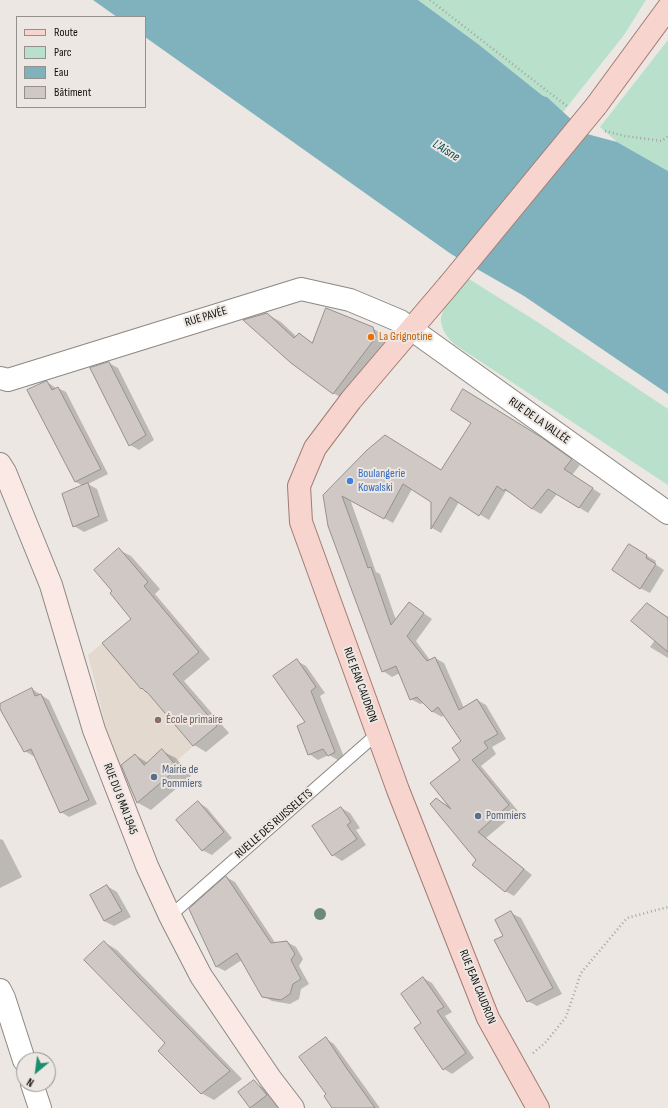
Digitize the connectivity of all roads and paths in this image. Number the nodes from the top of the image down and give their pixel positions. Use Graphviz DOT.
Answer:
graph roads {
  1 [pos="430,0"];
  2 [pos="668,8"];
  3 [pos="596,106"];
  4 [pos="599,129"];
  5 [pos="668,136"];
  6 [pos="411,329"];
  7 [pos="0,378"];
  8 [pos="0,464"];
  9 [pos="668,513"];
  10 [pos="378,733"];
  11 [pos="668,907"];
  12 [pos="170,916"];
  13 [pos="0,990"];
  14 [pos="21,1052"];
  15 [pos="510,1058"];
  16 [pos="35,1092"];
  17 [pos="40,1108"];
  18 [pos="293,1108"];
  19 [pos="538,1108"];
  1 -- 3 [label="path"];
  2 -- 3 [label="main road, RUE JEAN CAUDRON"];
  3 -- 6 [label="main road, RUE JEAN CAUDRON, bridge"];
  4 -- 5 [label="path"];
  6 -- 7 [label="street, RUE PAVÉE"];
  6 -- 9 [label="street, RUE DE LA VALLÉE"];
  6 -- 10 [label="main road, RUE JEAN CAUDRON"];
  8 -- 12 [label="main road, RUE DU 8 MAI 1945"];
  10 -- 12 [label="lane, RUELLE DES RUISSELETS"];
  10 -- 15 [label="main road, RUE JEAN CAUDRON"];
  11 -- 15 [label="path"];
  12 -- 18 [label="main road, RUE DU 8 MAI 1945"];
  13 -- 14 [label="street"];
  15 -- 19 [label="main road, RUE JEAN CAUDRON"];
  16 -- 17 [label="street"];
}
